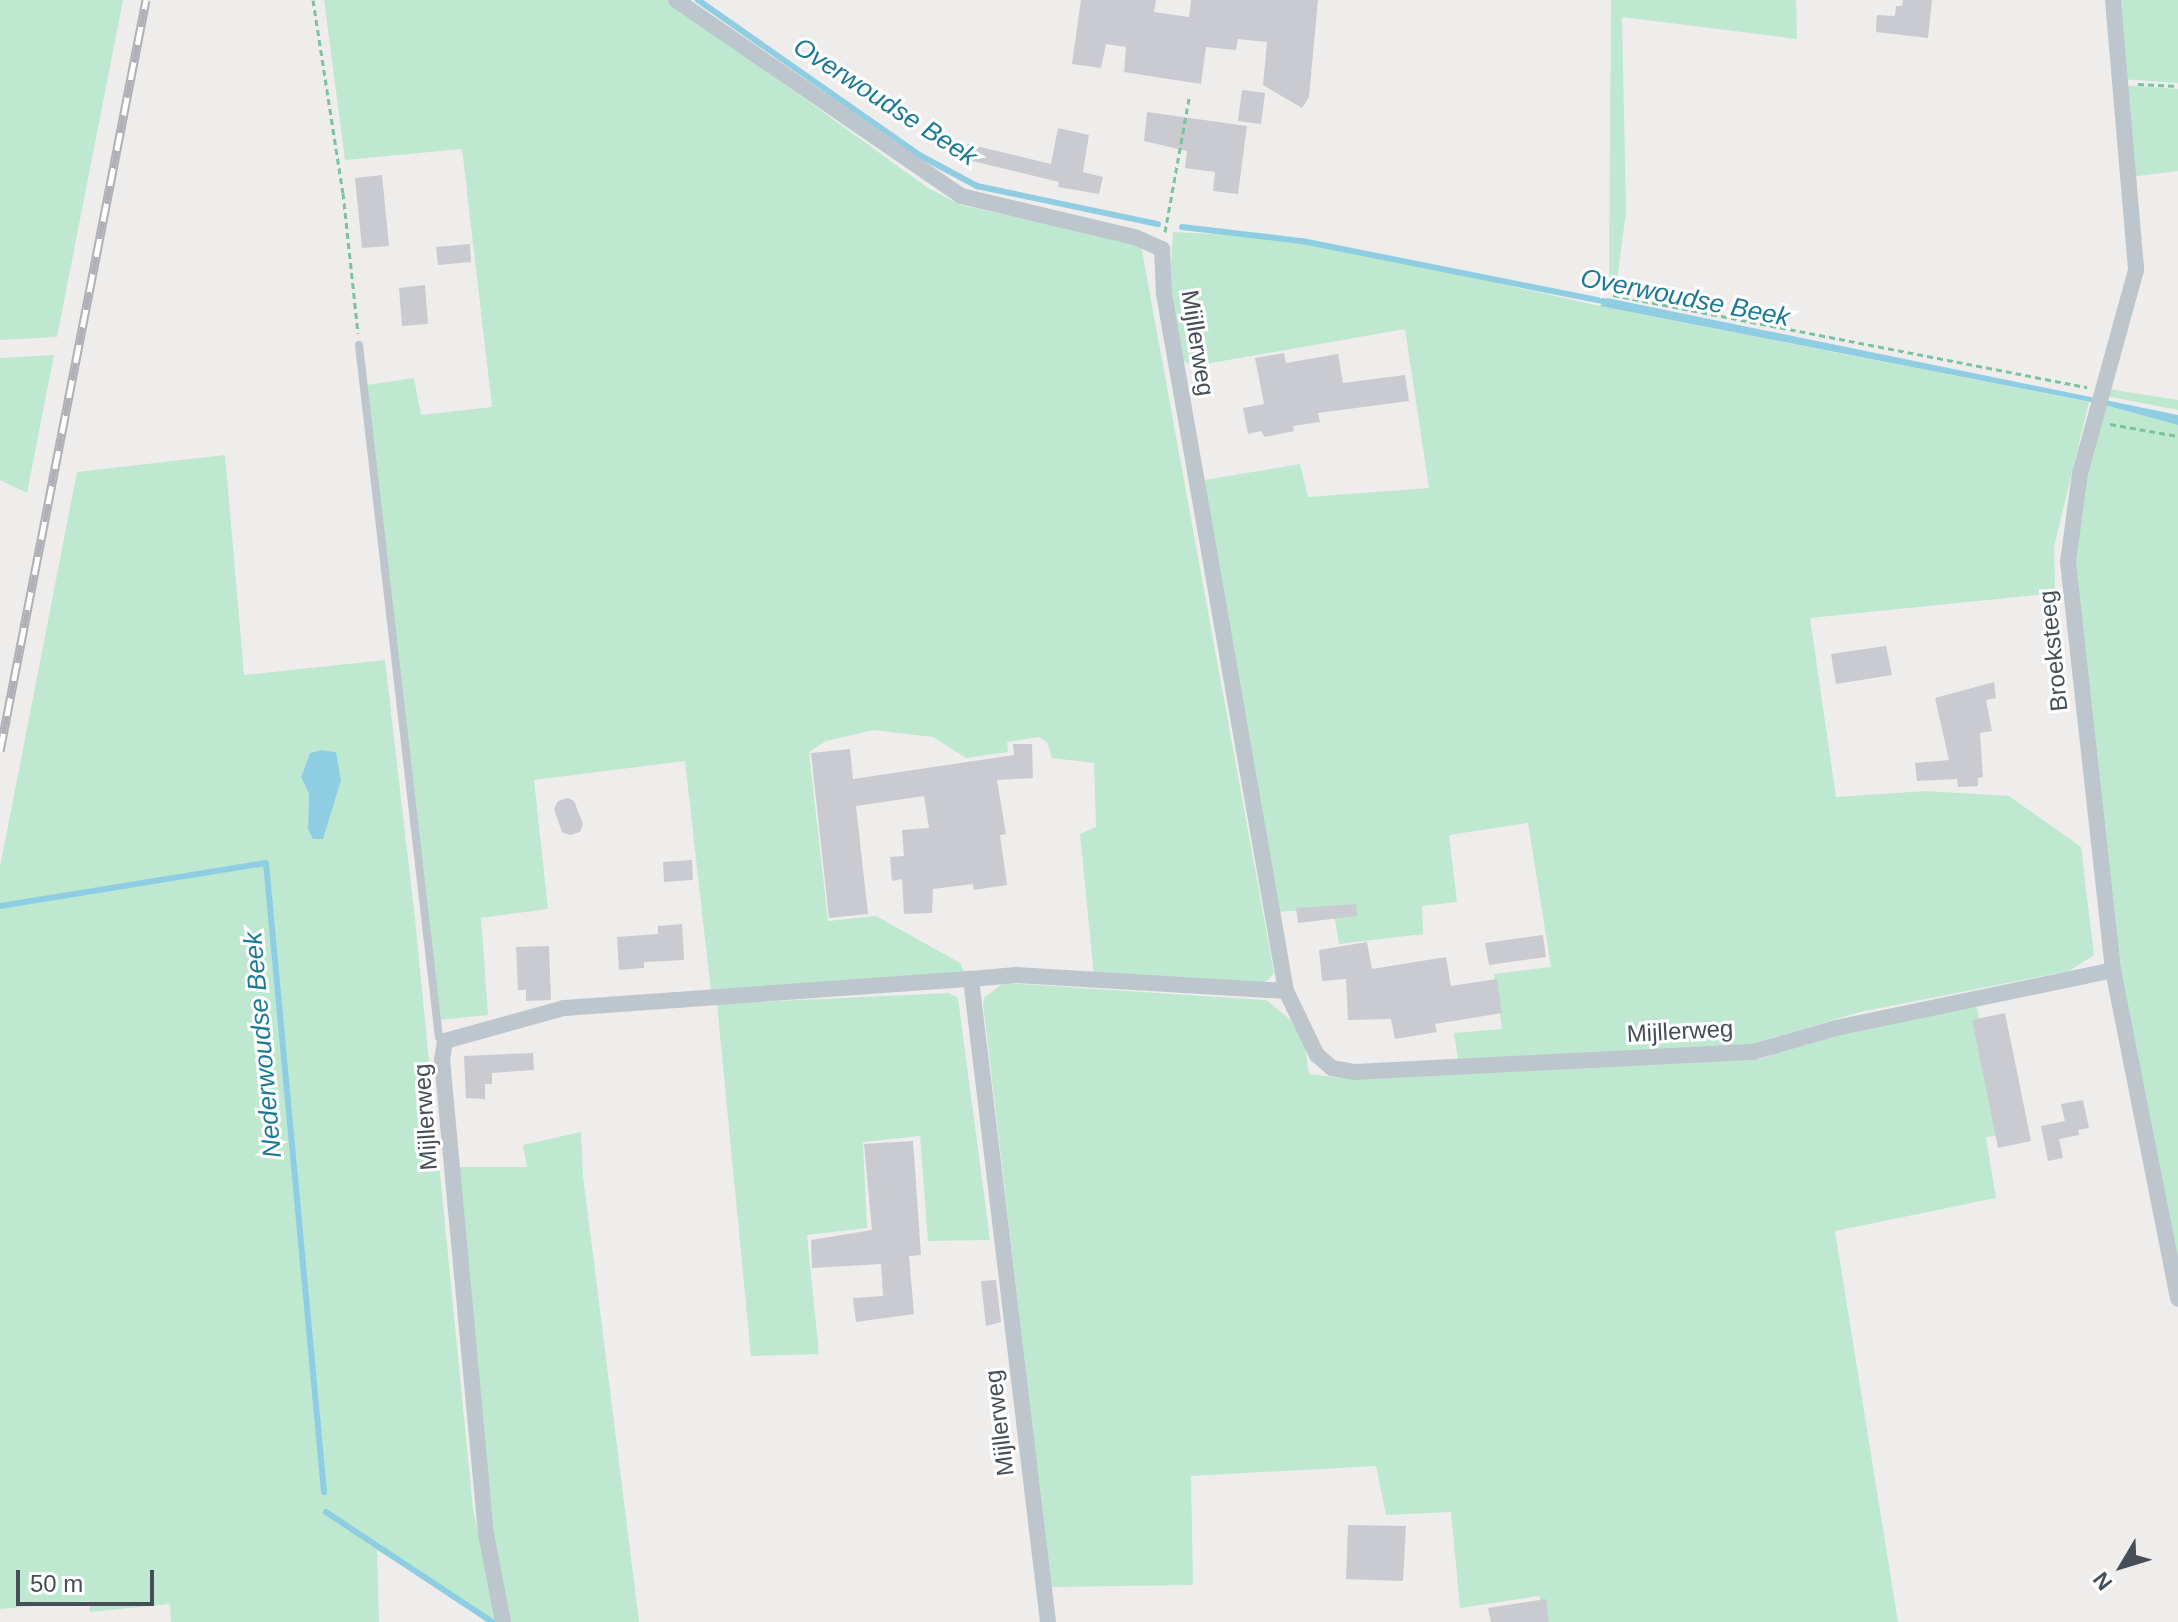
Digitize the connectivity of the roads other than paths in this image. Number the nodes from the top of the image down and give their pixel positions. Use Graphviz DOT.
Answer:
graph roads {
  1 [pos="676,0"];
  2 [pos="2113,0"];
  3 [pos="359,345"];
  4 [pos="2113,970"];
  5 [pos="971,979"];
  6 [pos="1286,991"];
  7 [pos="445,1041"];
  8 [pos="2178,1299"];
  9 [pos="503,1622"];
  10 [pos="1048,1622"];
  1 -- 6 [label="street, Mijllerweg"];
  2 -- 4 [label="street, Broeksteeg"];
  3 -- 7 [label="lane"];
  4 -- 6 [label="street, Mijllerweg"];
  4 -- 8 [label="street, Broeksteeg"];
  5 -- 6 [label="street, Mijllerweg"];
  5 -- 7 [label="street, Mijllerweg"];
  5 -- 10 [label="street, Mijllerweg"];
  7 -- 9 [label="street, Mijllerweg"];
}
